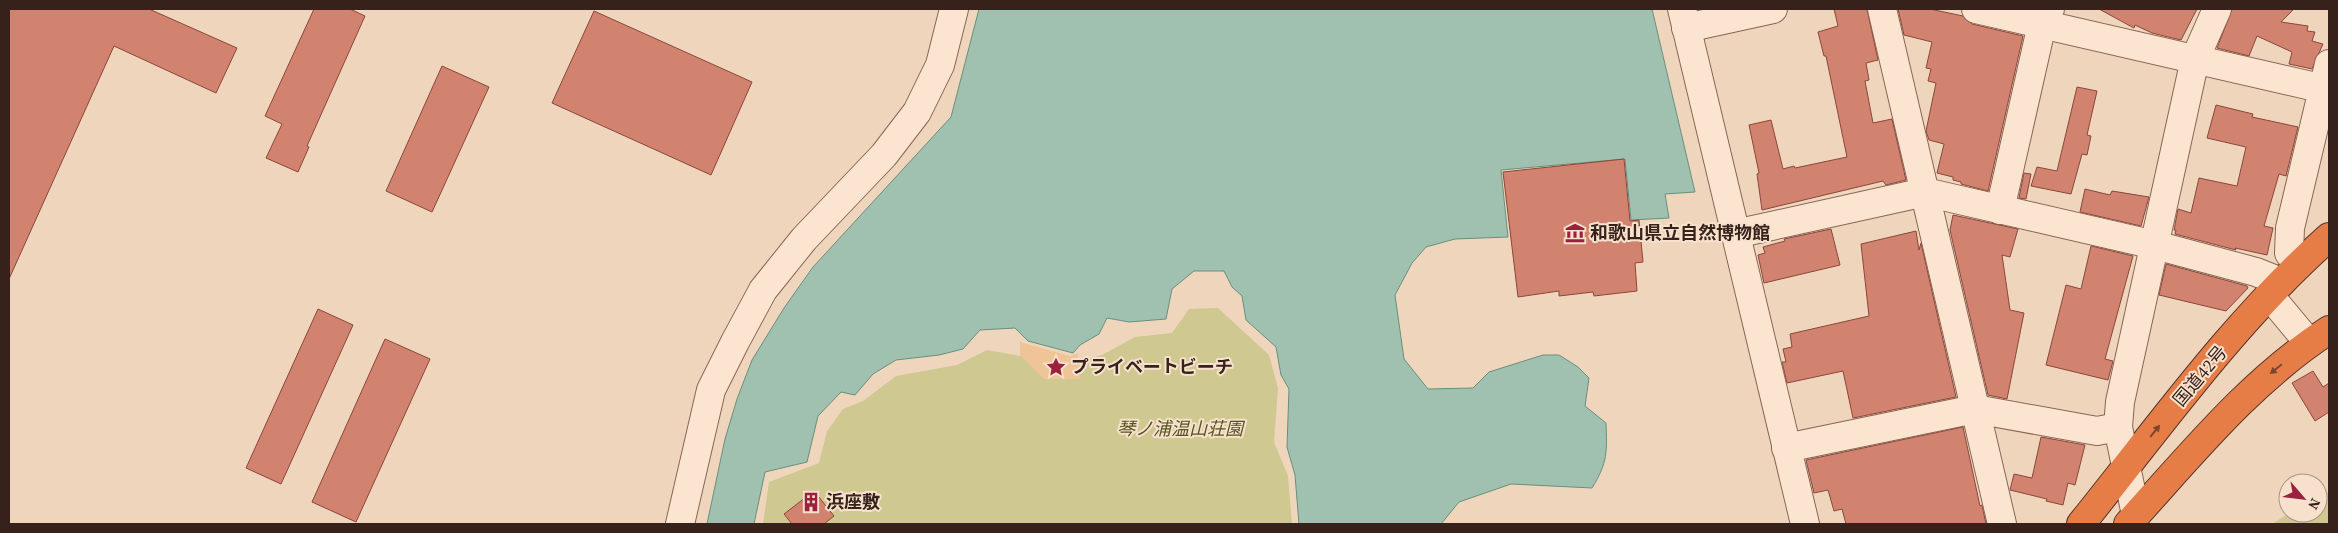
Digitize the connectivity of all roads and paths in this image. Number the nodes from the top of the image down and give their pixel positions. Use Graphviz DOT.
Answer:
graph roads {
  1 [pos="954,9"];
  2 [pos="1773,9"];
  3 [pos="1882,9"];
  4 [pos="1976,9"];
  5 [pos="2217,9"];
  6 [pos="2046,16"];
  7 [pos="1684,18"];
  8 [pos="2195,59"];
  9 [pos="2327,81"];
  10 [pos="1925,192"];
  11 [pos="2000,210"];
  12 [pos="1735,234"];
  13 [pos="2329,238"];
  14 [pos="2155,245"];
  15 [pos="2283,280"];
  16 [pos="2319,336"];
  17 [pos="1975,409"];
  18 [pos="2118,427"];
  19 [pos="1786,448"];
  20 [pos="2126,467"];
  21 [pos="2132,520"];
  22 [pos="680,524"];
  23 [pos="1805,524"];
  24 [pos="2002,524"];
  25 [pos="2081,524"];
  1 -- 22 [label="street"];
  2 -- 7 [label="street"];
  3 -- 10 [label="street"];
  4 -- 6 [label="street"];
  5 -- 8 [label="street"];
  6 -- 8 [label="street"];
  6 -- 11 [label="street"];
  7 -- 12 [label="street"];
  8 -- 9 [label="street"];
  8 -- 14 [label="street"];
  9 -- 15 [label="street"];
  10 -- 11 [label="street"];
  10 -- 12 [label="street"];
  10 -- 17 [label="street"];
  11 -- 14 [label="street"];
  12 -- 19 [label="street"];
  13 -- 15 [label="highway, 国道42号"];
  14 -- 15 [label="street"];
  14 -- 18 [label="street"];
  15 -- 16 [label="street"];
  20 -- 15 [label="highway, 国道42号, one-way"];
  16 -- 21 [label="highway, one-way"];
  17 -- 18 [label="street"];
  17 -- 19 [label="street"];
  17 -- 24 [label="street"];
  18 -- 20 [label="street"];
  19 -- 23 [label="street"];
  20 -- 21 [label="street"];
  20 -- 25 [label="highway, 国道42号"];
}
